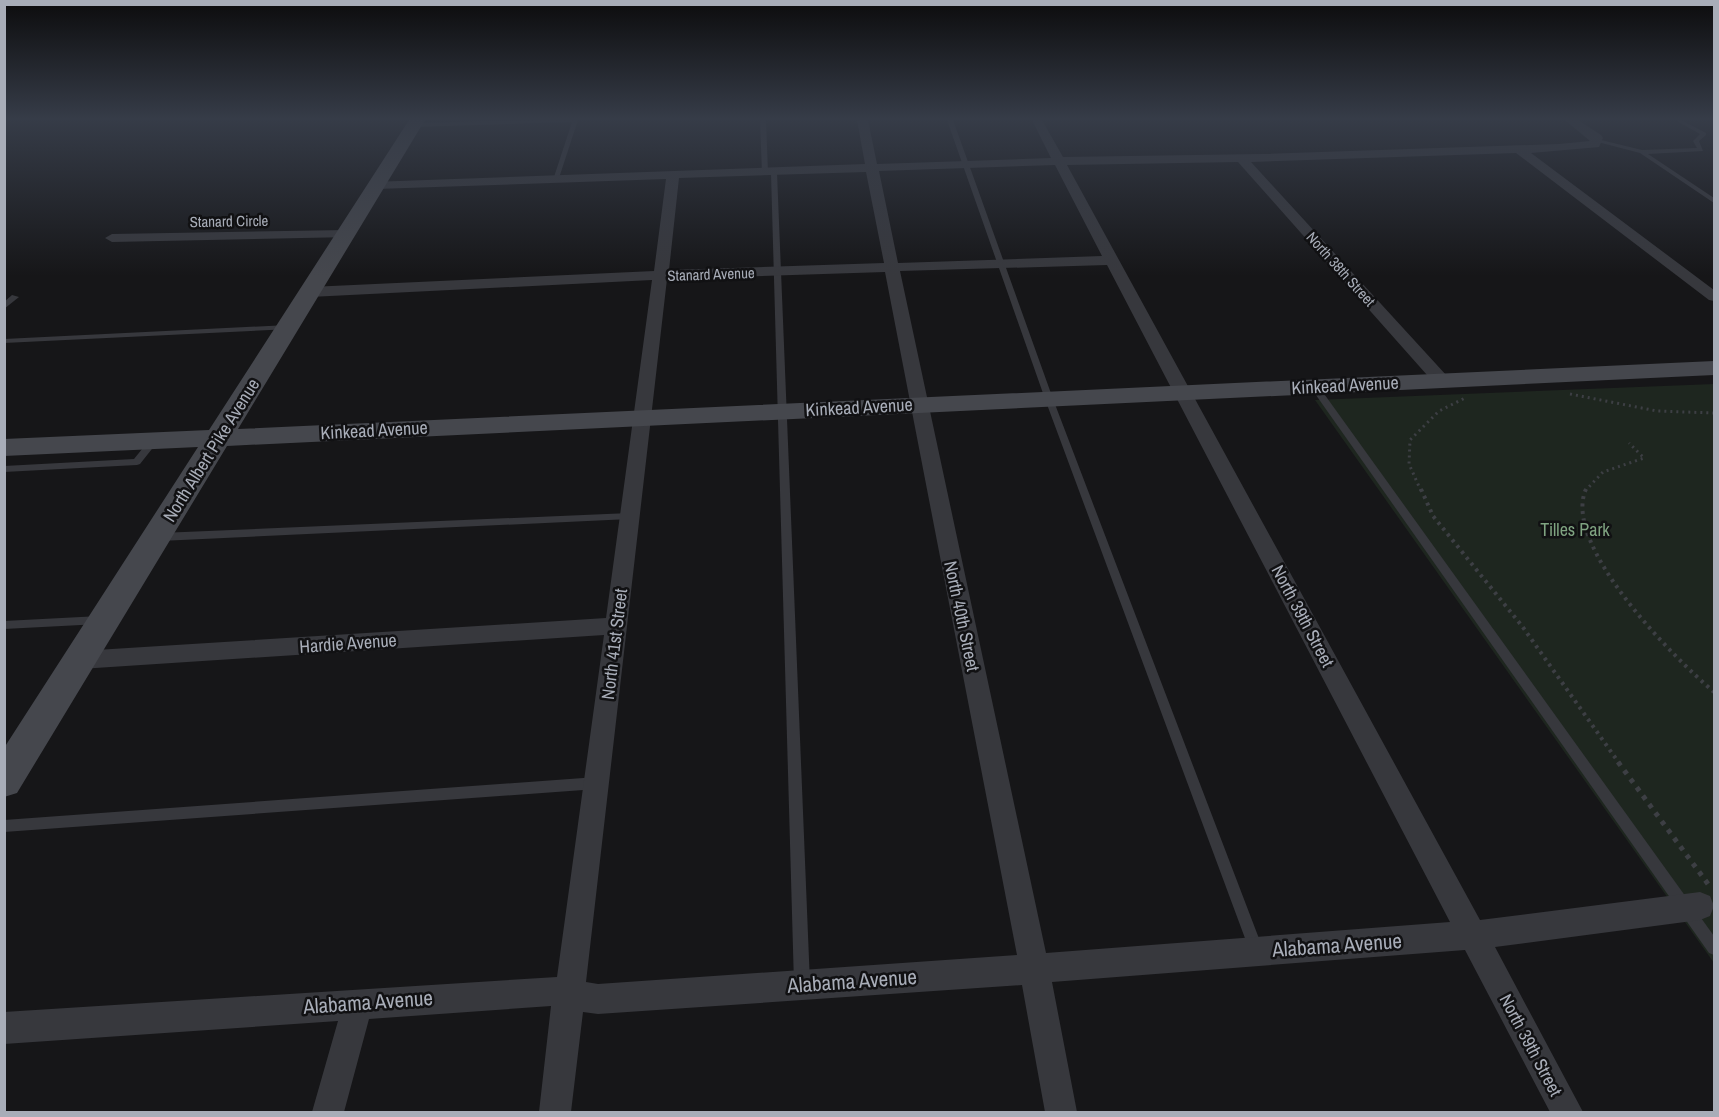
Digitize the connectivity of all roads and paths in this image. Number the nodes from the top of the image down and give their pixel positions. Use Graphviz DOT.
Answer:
graph roads {
  1 [pos="384,172"];
  2 [pos="559,172"];
  3 [pos="799,172"];
  4 [pos="872,172"];
  5 [pos="968,172"];
  6 [pos="1065,172"];
  7 [pos="1254,172"];
  8 [pos="1549,172"];
  9 [pos="1672,172"];
  10 [pos="769,173"];
  11 [pos="673,176"];
  12 [pos="556,180"];
  13 [pos="376,185"];
  14 [pos="1714,201"];
  15 [pos="346,234"];
  16 [pos="112,238"];
  17 [pos="1112,260"];
  18 [pos="1003,264"];
  19 [pos="893,268"];
  20 [pos="778,272"];
  21 [pos="660,276"];
  22 [pos="310,292"];
  23 [pos="15,297"];
  24 [pos="1714,297"];
  25 [pos="4,307"];
  26 [pos="288,327"];
  27 [pos="4,341"];
  28 [pos="1714,368"];
  29 [pos="1441,380"];
  30 [pos="1314,386"];
  31 [pos="1184,392"];
  32 [pos="1561,392"];
  33 [pos="1475,393"];
  34 [pos="1049,399"];
  35 [pos="919,405"];
  36 [pos="780,411"];
  37 [pos="1714,413"];
  38 [pos="642,417"];
  39 [pos="219,437"];
  40 [pos="154,440"];
  41 [pos="1629,443"];
  42 [pos="4,448"];
  43 [pos="4,469"];
  44 [pos="630,516"];
  45 [pos="157,537"];
  46 [pos="105,620"];
  47 [pos="4,625"];
  48 [pos="616,626"];
  49 [pos="80,660"];
  50 [pos="1714,692"];
  51 [pos="9,768"];
  52 [pos="597,783"];
  53 [pos="4,826"];
  54 [pos="1700,902"];
  55 [pos="1472,934"];
  56 [pos="1714,948"];
  57 [pos="1257,951"];
  58 [pos="1034,967"];
  59 [pos="802,984"];
  60 [pos="570,994"];
  61 [pos="358,1003"];
  62 [pos="4,1028"];
  63 [pos="328,1113"];
  64 [pos="555,1113"];
  65 [pos="1061,1113"];
  66 [pos="1567,1113"];
  1 -- 13 [label="street, North Albert Pike Avenue"];
  2 -- 12 [label="lane"];
  3 -- 10 [label="street"];
  4 -- 19 [label="street, North 40th Street"];
  5 -- 18 [label="lane"];
  6 -- 17 [label="street, North 39th Street"];
  7 -- 29 [label="street, North 38th Street"];
  8 -- 24 [label="street"];
  9 -- 14 [label="lane"];
  10 -- 11 [label="street"];
  10 -- 20 [label="lane"];
  11 -- 12 [label="street"];
  11 -- 21 [label="street, North 41st Street"];
  12 -- 13 [label="street"];
  13 -- 15 [label="street, North Albert Pike Avenue"];
  15 -- 16 [label="street, Stanard Circle"];
  15 -- 22 [label="street, North Albert Pike Avenue"];
  17 -- 18 [label="street, Stanard Avenue"];
  17 -- 31 [label="street, North 39th Street"];
  18 -- 19 [label="street, Stanard Avenue"];
  18 -- 34 [label="lane"];
  19 -- 20 [label="street, Stanard Avenue"];
  19 -- 35 [label="street, North 40th Street"];
  20 -- 21 [label="street, Stanard Avenue"];
  20 -- 36 [label="lane"];
  21 -- 22 [label="street, Stanard Avenue"];
  21 -- 38 [label="street, North 41st Street"];
  22 -- 26 [label="street, North Albert Pike Avenue"];
  23 -- 25 [label="lane"];
  26 -- 27 [label="lane"];
  26 -- 39 [label="street, North Albert Pike Avenue"];
  28 -- 29 [label="street, Kinkead Avenue"];
  29 -- 30 [label="street, Kinkead Avenue"];
  30 -- 31 [label="street, Kinkead Avenue"];
  30 -- 54 [label="lane"];
  31 -- 34 [label="street, Kinkead Avenue"];
  31 -- 55 [label="street, North 39th Street"];
  32 -- 37 [label="path"];
  33 -- 54 [label="path"];
  34 -- 35 [label="street, Kinkead Avenue"];
  34 -- 57 [label="lane"];
  35 -- 36 [label="street, Kinkead Avenue"];
  35 -- 58 [label="street, North 40th Street"];
  36 -- 38 [label="street, Kinkead Avenue"];
  36 -- 59 [label="lane"];
  38 -- 39 [label="street, Kinkead Avenue"];
  38 -- 44 [label="street, North 41st Street"];
  39 -- 40 [label="street, Kinkead Avenue"];
  39 -- 45 [label="street, North Albert Pike Avenue"];
  40 -- 42 [label="street, Kinkead Avenue"];
  40 -- 43 [label="lane"];
  41 -- 50 [label="path"];
  44 -- 45 [label="lane"];
  44 -- 48 [label="street, North 41st Street"];
  45 -- 46 [label="street, North Albert Pike Avenue"];
  46 -- 47 [label="lane"];
  46 -- 49 [label="street, North Albert Pike Avenue"];
  48 -- 49 [label="street, Hardie Avenue"];
  48 -- 52 [label="street, North 41st Street"];
  49 -- 51 [label="street, North Albert Pike Avenue"];
  52 -- 53 [label="lane"];
  52 -- 60 [label="street, North 41st Street"];
  54 -- 55 [label="street, Alabama Avenue"];
  54 -- 56 [label="lane"];
  55 -- 57 [label="street, Alabama Avenue"];
  55 -- 66 [label="street, North 39th Street"];
  57 -- 58 [label="street, Alabama Avenue"];
  58 -- 59 [label="street, Alabama Avenue"];
  58 -- 65 [label="street, North 40th Street"];
  59 -- 60 [label="street, Alabama Avenue"];
  60 -- 61 [label="street, Alabama Avenue"];
  60 -- 64 [label="street, North 41st Street"];
  61 -- 62 [label="street, Alabama Avenue"];
  61 -- 63 [label="street"];
}
